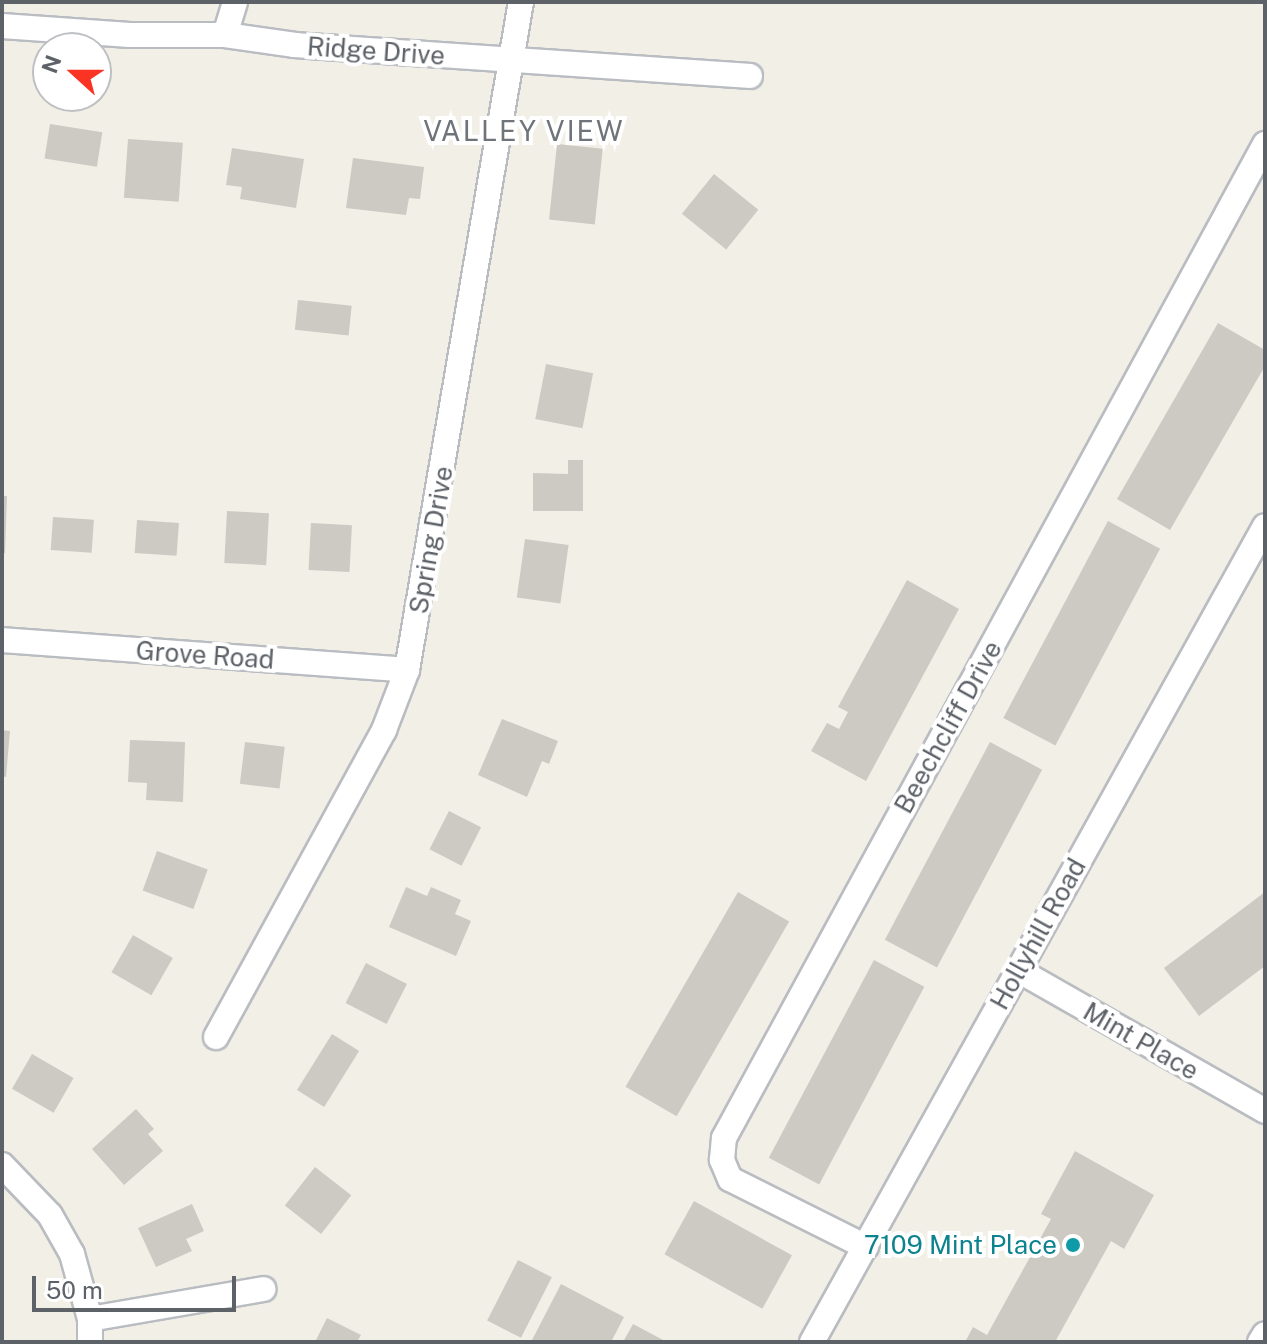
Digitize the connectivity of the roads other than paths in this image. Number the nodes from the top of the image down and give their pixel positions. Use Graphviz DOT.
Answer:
graph roads {
  1 [pos="235,2"];
  2 [pos="521,2"];
  3 [pos="2,26"];
  4 [pos="225,35"];
  5 [pos="512,61"];
  6 [pos="750,76"];
  7 [pos="1265,144"];
  8 [pos="1265,526"];
  9 [pos="2,640"];
  10 [pos="407,670"];
  11 [pos="1018,970"];
  12 [pos="216,1037"];
  13 [pos="1265,1111"];
  14 [pos="2,1165"];
  15 [pos="866,1247"];
  16 [pos="263,1289"];
  17 [pos="90,1331"];
  18 [pos="1265,1334"];
  19 [pos="812,1342"];
  20 [pos="1260,1342"];
  1 -- 4 [label="street"];
  2 -- 5 [label="street, Spring Drive"];
  3 -- 4 [label="street, Ridge Drive"];
  4 -- 5 [label="street, Ridge Drive"];
  5 -- 6 [label="street, Ridge Drive"];
  5 -- 10 [label="street, Spring Drive"];
  7 -- 15 [label="street, Beechcliff Drive"];
  8 -- 11 [label="street, Hollyhill Road"];
  9 -- 10 [label="street, Grove Road"];
  10 -- 12 [label="street, Spring Drive"];
  11 -- 13 [label="street, Mint Place"];
  11 -- 15 [label="street, Hollyhill Road"];
  14 -- 17 [label="street"];
  15 -- 19 [label="street, Hollyhill Road"];
  16 -- 17 [label="street"];
  18 -- 20 [label="street"];
}
